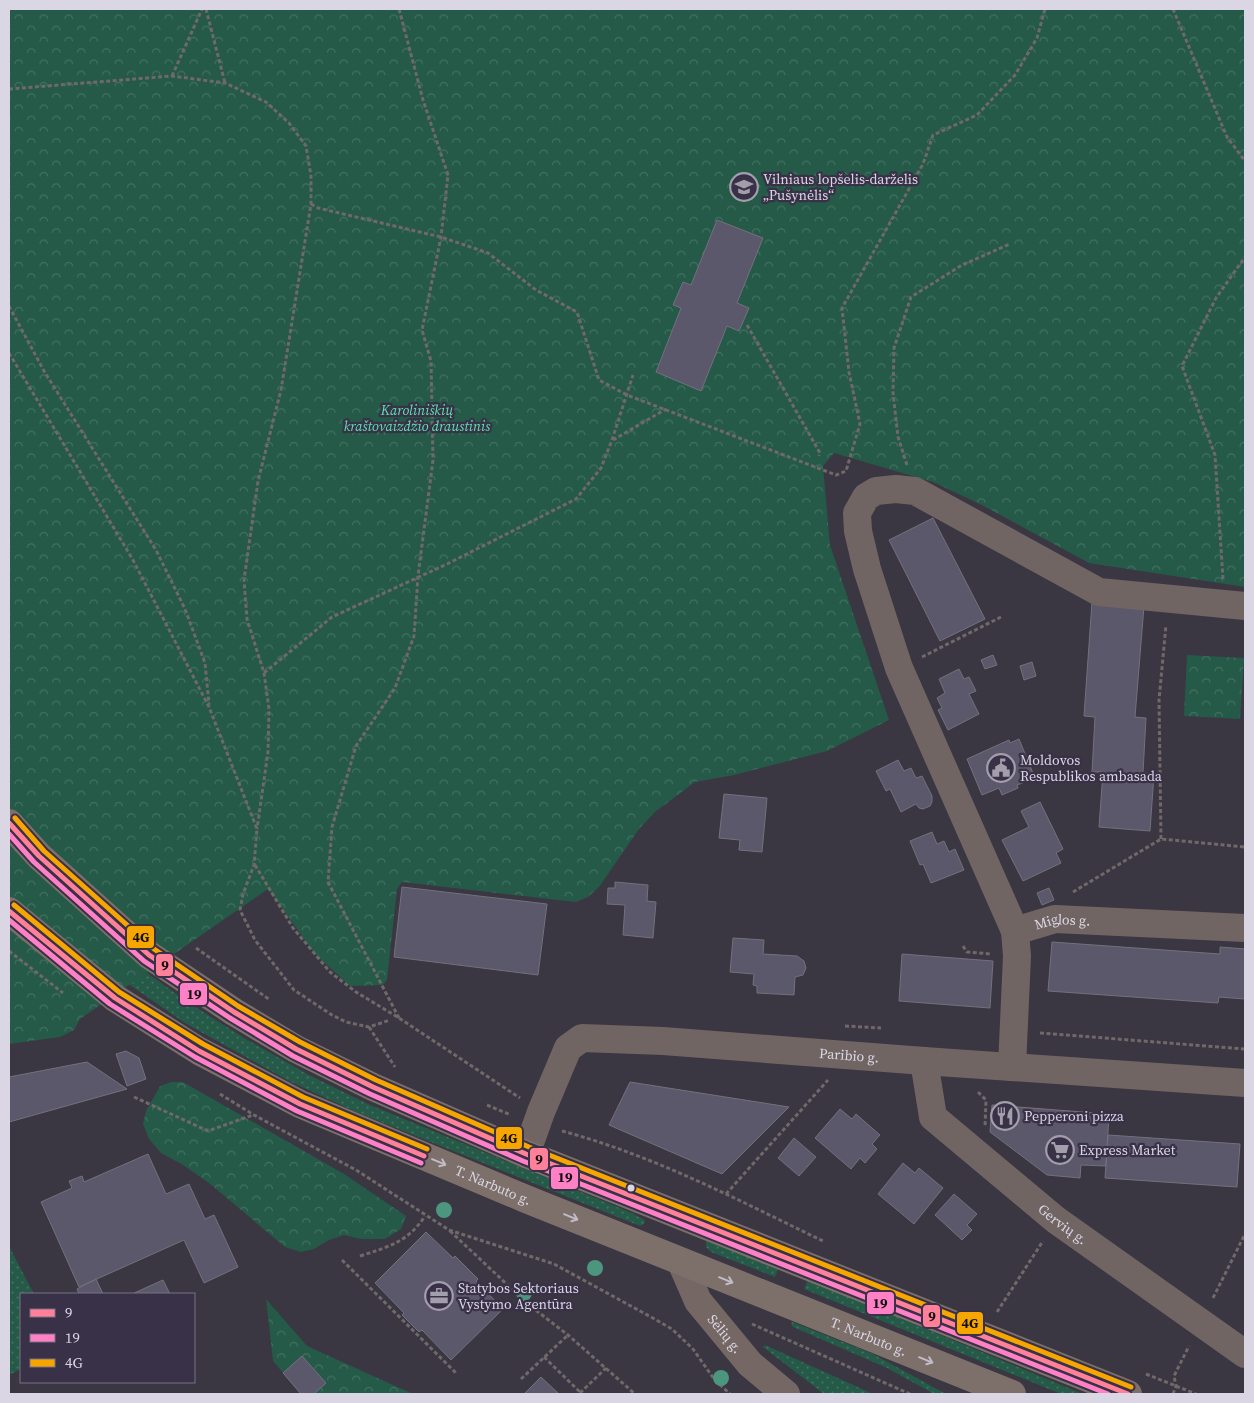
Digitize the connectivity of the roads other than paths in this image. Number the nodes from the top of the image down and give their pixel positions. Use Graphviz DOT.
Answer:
graph roads {
  1 [pos="1245,606"];
  2 [pos="9,823"];
  3 [pos="9,911"];
  4 [pos="1245,928"];
  5 [pos="1015,931"];
  6 [pos="924,1061"];
  7 [pos="1012,1067"];
  8 [pos="1245,1083"];
  9 [pos="526,1154"];
  10 [pos="660,1206"];
  11 [pos="681,1262"];
  12 [pos="1245,1354"];
  13 [pos="1134,1383"];
  14 [pos="786,1394"];
  15 [pos="1012,1394"];
  1 -- 5 [label="street"];
  2 -- 9 [label="main road"];
  3 -- 11 [label="main road, T. Narbuto g., one-way"];
  4 -- 5 [label="street, Miglos g."];
  5 -- 7 [label="street, Miglos g."];
  6 -- 7 [label="street, Paribio g."];
  6 -- 9 [label="street, Paribio g."];
  6 -- 12 [label="street, Gervių g."];
  7 -- 8 [label="street, Paribio g."];
  9 -- 10 [label="main road"];
  10 -- 11 [label="main road"];
  10 -- 13 [label="main road"];
  11 -- 14 [label="main road, Sėlių g."];
  11 -- 15 [label="main road, T. Narbuto g., one-way"];
}
